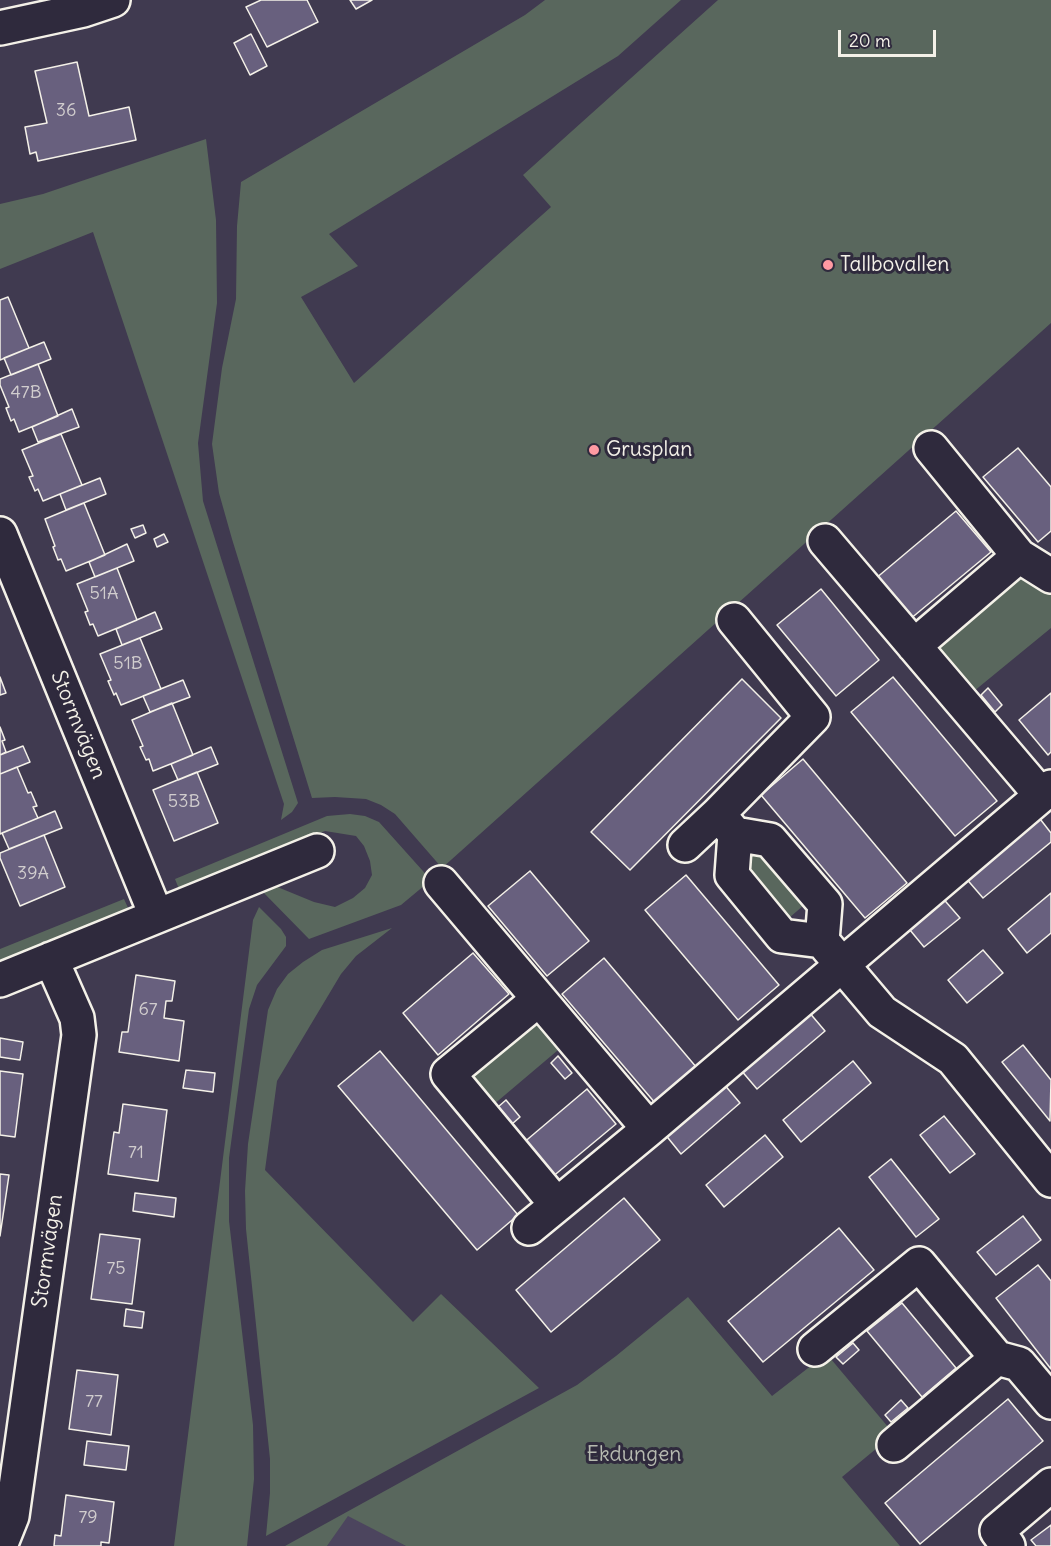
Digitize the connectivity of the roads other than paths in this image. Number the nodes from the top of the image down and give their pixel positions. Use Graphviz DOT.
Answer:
graph roads {
  1 [pos="114,0"];
  2 [pos="0,28"];
  3 [pos="931,448"];
  4 [pos="0,534"];
  5 [pos="825,541"];
  6 [pos="1019,556"];
  7 [pos="1051,576"];
  8 [pos="734,620"];
  9 [pos="914,646"];
  10 [pos="1046,791"];
  11 [pos="726,824"];
  12 [pos="685,845"];
  13 [pos="317,851"];
  14 [pos="441,883"];
  15 [pos="156,915"];
  16 [pos="832,953"];
  17 [pos="51,959"];
  18 [pos="0,980"];
  19 [pos="539,999"];
  20 [pos="649,1129"];
  21 [pos="1051,1180"];
  22 [pos="556,1205"];
  23 [pos="529,1228"];
  24 [pos="815,1350"];
  25 [pos="997,1358"];
  26 [pos="1051,1402"];
  27 [pos="894,1445"];
  28 [pos="1051,1485"];
  29 [pos="0,1546"];
  30 [pos="1008,1546"];
  1 -- 2 [label="street"];
  3 -- 6 [label="street"];
  4 -- 15 [label="street, Stormvägen"];
  5 -- 9 [label="street"];
  6 -- 7 [label="street"];
  6 -- 9 [label="street"];
  8 -- 11 [label="street"];
  9 -- 10 [label="street"];
  10 -- 16 [label="street"];
  11 -- 12 [label="street"];
  11 -- 16 [label="street"];
  11 -- 16 [label="street"];
  13 -- 15 [label="street"];
  14 -- 19 [label="street"];
  15 -- 17 [label="street"];
  16 -- 20 [label="street"];
  16 -- 21 [label="street"];
  17 -- 18 [label="street"];
  17 -- 29 [label="street, Stormvägen"];
  19 -- 20 [label="street"];
  19 -- 22 [label="street"];
  20 -- 22 [label="street"];
  22 -- 23 [label="street"];
  24 -- 25 [label="street"];
  25 -- 26 [label="street"];
  25 -- 27 [label="street"];
  28 -- 30 [label="street"];
}
